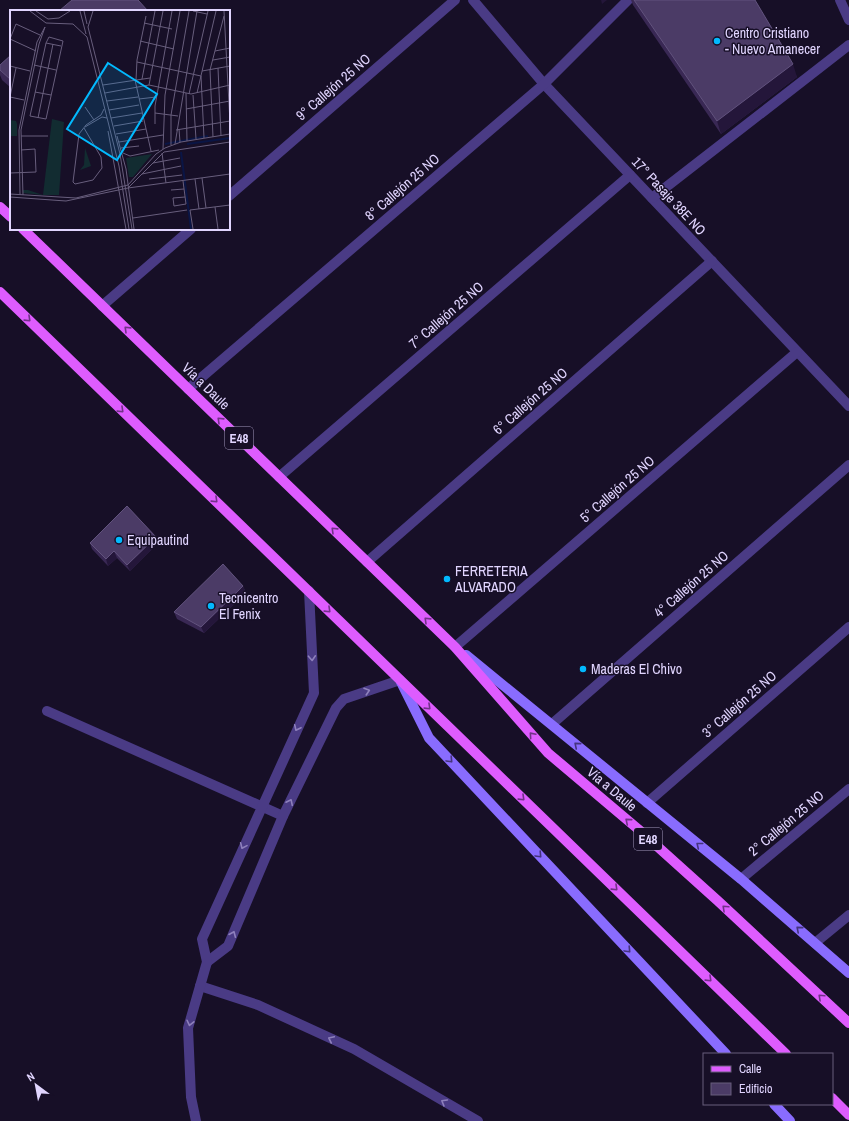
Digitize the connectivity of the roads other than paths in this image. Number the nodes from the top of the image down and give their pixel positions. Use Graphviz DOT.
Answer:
graph roads {
  1 [pos="454,0"];
  2 [pos="473,0"];
  3 [pos="628,0"];
  4 [pos="840,0"];
  5 [pos="849,20"];
  6 [pos="849,45"];
  7 [pos="544,84"];
  8 [pos="630,175"];
  9 [pos="230,195"];
  10 [pos="652,198"];
  11 [pos="0,207"];
  12 [pos="10,217"];
  13 [pos="24,230"];
  14 [pos="190,230"];
  15 [pos="712,261"];
  16 [pos="0,292"];
  17 [pos="102,306"];
  18 [pos="797,352"];
  19 [pos="188,389"];
  20 [pos="849,406"];
  21 [pos="849,465"];
  22 [pos="280,477"];
  23 [pos="367,562"];
  24 [pos="308,591"];
  25 [pos="849,627"];
  26 [pos="455,647"];
  27 [pos="400,680"];
  28 [pos="47,710"];
  29 [pos="552,724"];
  30 [pos="849,789"];
  31 [pos="647,803"];
  32 [pos="261,806"];
  33 [pos="283,816"];
  34 [pos="741,879"];
  35 [pos="849,915"];
  36 [pos="815,943"];
  37 [pos="207,962"];
  38 [pos="849,973"];
  39 [pos="200,986"];
  40 [pos="849,1023"];
  41 [pos="725,1053"];
  42 [pos="785,1053"];
  43 [pos="833,1099"];
  44 [pos="775,1105"];
  45 [pos="849,1115"];
  46 [pos="196,1121"];
  47 [pos="478,1121"];
  48 [pos="790,1121"];
  1 -- 9 [label="street, 9° Callejón 25 NO"];
  2 -- 7 [label="street, 17° Pasaje 38E NO"];
  3 -- 7 [label="street, 8° Callejón 25 NO"];
  4 -- 5 [label="street"];
  6 -- 10 [label="street"];
  7 -- 8 [label="street, 17° Pasaje 38E NO"];
  7 -- 19 [label="street, 8° Callejón 25 NO"];
  8 -- 10 [label="street, 17° Pasaje 38E NO"];
  8 -- 22 [label="street, 7° Callejón 25 NO"];
  10 -- 15 [label="street, 17° Pasaje 38E NO"];
  11 -- 12 [label="main road"];
  13 -- 17 [label="main road, Vía a Daule / E48"];
  14 -- 17 [label="street"];
  15 -- 18 [label="street, 17° Pasaje 38E NO"];
  15 -- 23 [label="street, 6° Callejón 25 NO"];
  16 -- 24 [label="main road, one-way"];
  19 -- 17 [label="main road, Vía a Daule / E48, one-way"];
  18 -- 20 [label="street, 17° Pasaje 38E NO"];
  18 -- 26 [label="street, 5° Callejón 25 NO"];
  22 -- 19 [label="main road, Vía a Daule / E48, one-way"];
  21 -- 29 [label="street, 4° Callejón 25 NO"];
  23 -- 22 [label="main road, Vía a Daule / E48, one-way"];
  26 -- 23 [label="main road, Vía a Daule / E48, one-way"];
  24 -- 27 [label="main road, one-way"];
  24 -- 32 [label="street, one-way"];
  25 -- 31 [label="street, 3° Callejón 25 NO"];
  26 -- 29 [label="main road, Vía a Daule / E48"];
  40 -- 26 [label="main road, Vía a Daule / E48, one-way"];
  33 -- 27 [label="street, one-way"];
  27 -- 41 [label="main road, one-way"];
  27 -- 42 [label="main road, one-way"];
  28 -- 32 [label="street"];
  31 -- 29 [label="main road, Vía a Daule / E48, one-way"];
  30 -- 34 [label="street, 2° Callejón 25 NO"];
  34 -- 31 [label="main road, Vía a Daule / E48, one-way"];
  32 -- 33 [label="street"];
  32 -- 37 [label="street, one-way"];
  37 -- 33 [label="street, one-way"];
  36 -- 34 [label="main road, Vía a Daule / E48, one-way"];
  35 -- 36 [label="street"];
  36 -- 38 [label="main road, Vía a Daule / E48"];
  37 -- 39 [label="street"];
  39 -- 46 [label="street, one-way"];
  47 -- 39 [label="street, one-way"];
  43 -- 45 [label="main road"];
  44 -- 48 [label="main road"];
}
